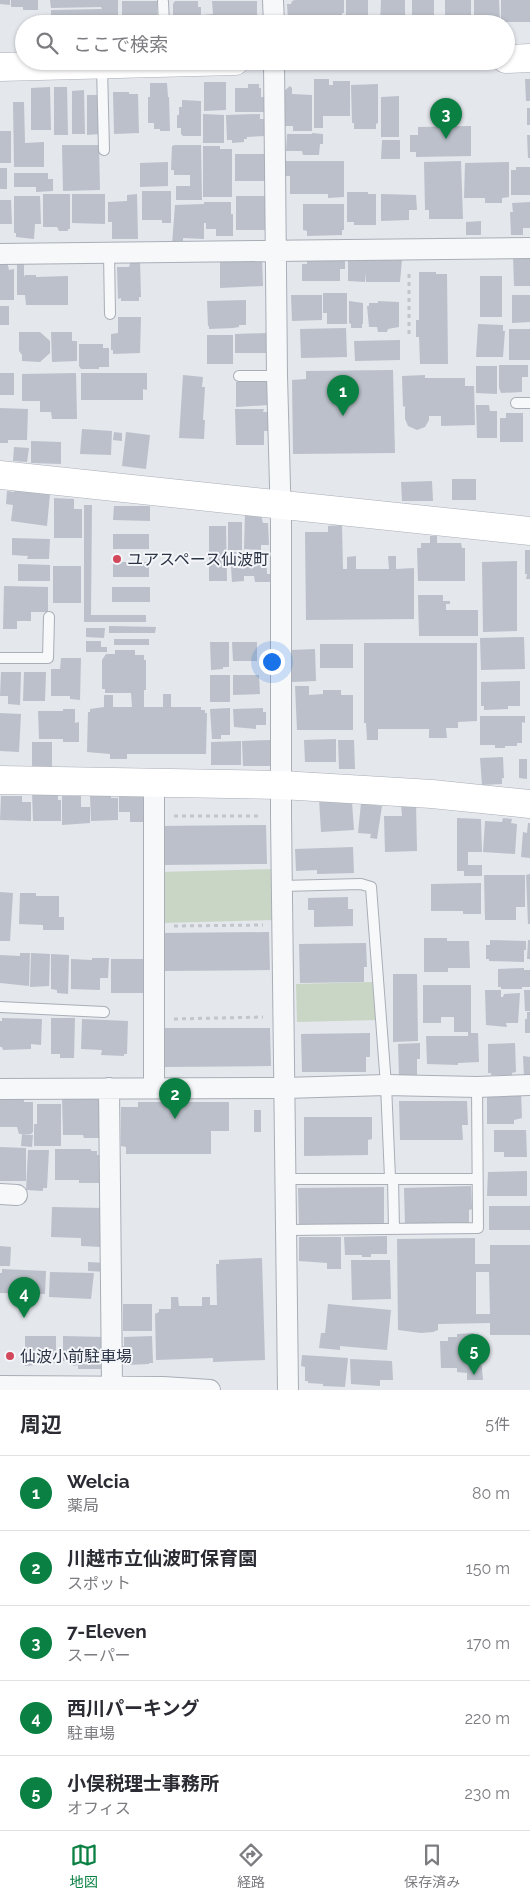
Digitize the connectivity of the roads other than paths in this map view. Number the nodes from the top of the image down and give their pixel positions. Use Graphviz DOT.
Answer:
graph roads {
  1 [pos="273,0"];
  2 [pos="164,2"];
  3 [pos="164,15"];
  4 [pos="274,15"];
  5 [pos="530,58"];
  6 [pos="515,59"];
  7 [pos="0,67"];
  8 [pos="15,67"];
  9 [pos="102,70"];
  10 [pos="274,70"];
  11 [pos="104,150"];
  12 [pos="530,248"];
  13 [pos="277,252"];
  14 [pos="0,254"];
  15 [pos="109,254"];
  16 [pos="110,314"];
  17 [pos="238,376"];
  18 [pos="277,376"];
  19 [pos="516,403"];
  20 [pos="530,403"];
  21 [pos="0,476"];
  22 [pos="280,504"];
  23 [pos="530,531"];
  24 [pos="48,617"];
  25 [pos="0,658"];
  26 [pos="0,780"];
  27 [pos="154,782"];
  28 [pos="281,785"];
  29 [pos="530,804"];
  30 [pos="282,886"];
  31 [pos="0,1007"];
  32 [pos="104,1012"];
  33 [pos="386,1085"];
  34 [pos="530,1085"];
  35 [pos="154,1087"];
  36 [pos="477,1087"];
  37 [pos="109,1088"];
  38 [pos="285,1088"];
  39 [pos="0,1089"];
  40 [pos="392,1178"];
  41 [pos="286,1179"];
  42 [pos="477,1179"];
  43 [pos="394,1229"];
  44 [pos="287,1230"];
  45 [pos="0,1386"];
  46 [pos="112,1386"];
  47 [pos="210,1390"];
  48 [pos="288,1390"];
  1 -- 4 [label="street"];
  2 -- 3 [label="lane"];
  5 -- 6 [label="street"];
  7 -- 8 [label="street"];
  9 -- 11 [label="lane"];
  10 -- 13 [label="street"];
  12 -- 13 [label="street"];
  13 -- 15 [label="street"];
  13 -- 18 [label="street"];
  14 -- 15 [label="street"];
  15 -- 16 [label="lane"];
  17 -- 18 [label="lane"];
  18 -- 22 [label="street"];
  19 -- 20 [label="lane"];
  21 -- 22 [label="street"];
  22 -- 23 [label="street"];
  22 -- 28 [label="street"];
  24 -- 25 [label="lane"];
  26 -- 27 [label="street"];
  27 -- 28 [label="street"];
  27 -- 35 [label="street"];
  28 -- 29 [label="street"];
  28 -- 30 [label="street"];
  30 -- 33 [label="lane"];
  30 -- 38 [label="street"];
  31 -- 32 [label="lane"];
  33 -- 36 [label="street"];
  33 -- 38 [label="street"];
  33 -- 40 [label="lane"];
  34 -- 36 [label="street"];
  35 -- 37 [label="street"];
  35 -- 38 [label="street"];
  36 -- 42 [label="lane"];
  37 -- 39 [label="street"];
  37 -- 46 [label="street"];
  38 -- 41 [label="street"];
  40 -- 41 [label="lane"];
  40 -- 42 [label="lane"];
  40 -- 43 [label="lane"];
  41 -- 44 [label="street"];
  42 -- 43 [label="lane"];
  43 -- 44 [label="lane"];
  44 -- 48 [label="street"];
  45 -- 46 [label="street"];
  46 -- 47 [label="street"];
}
